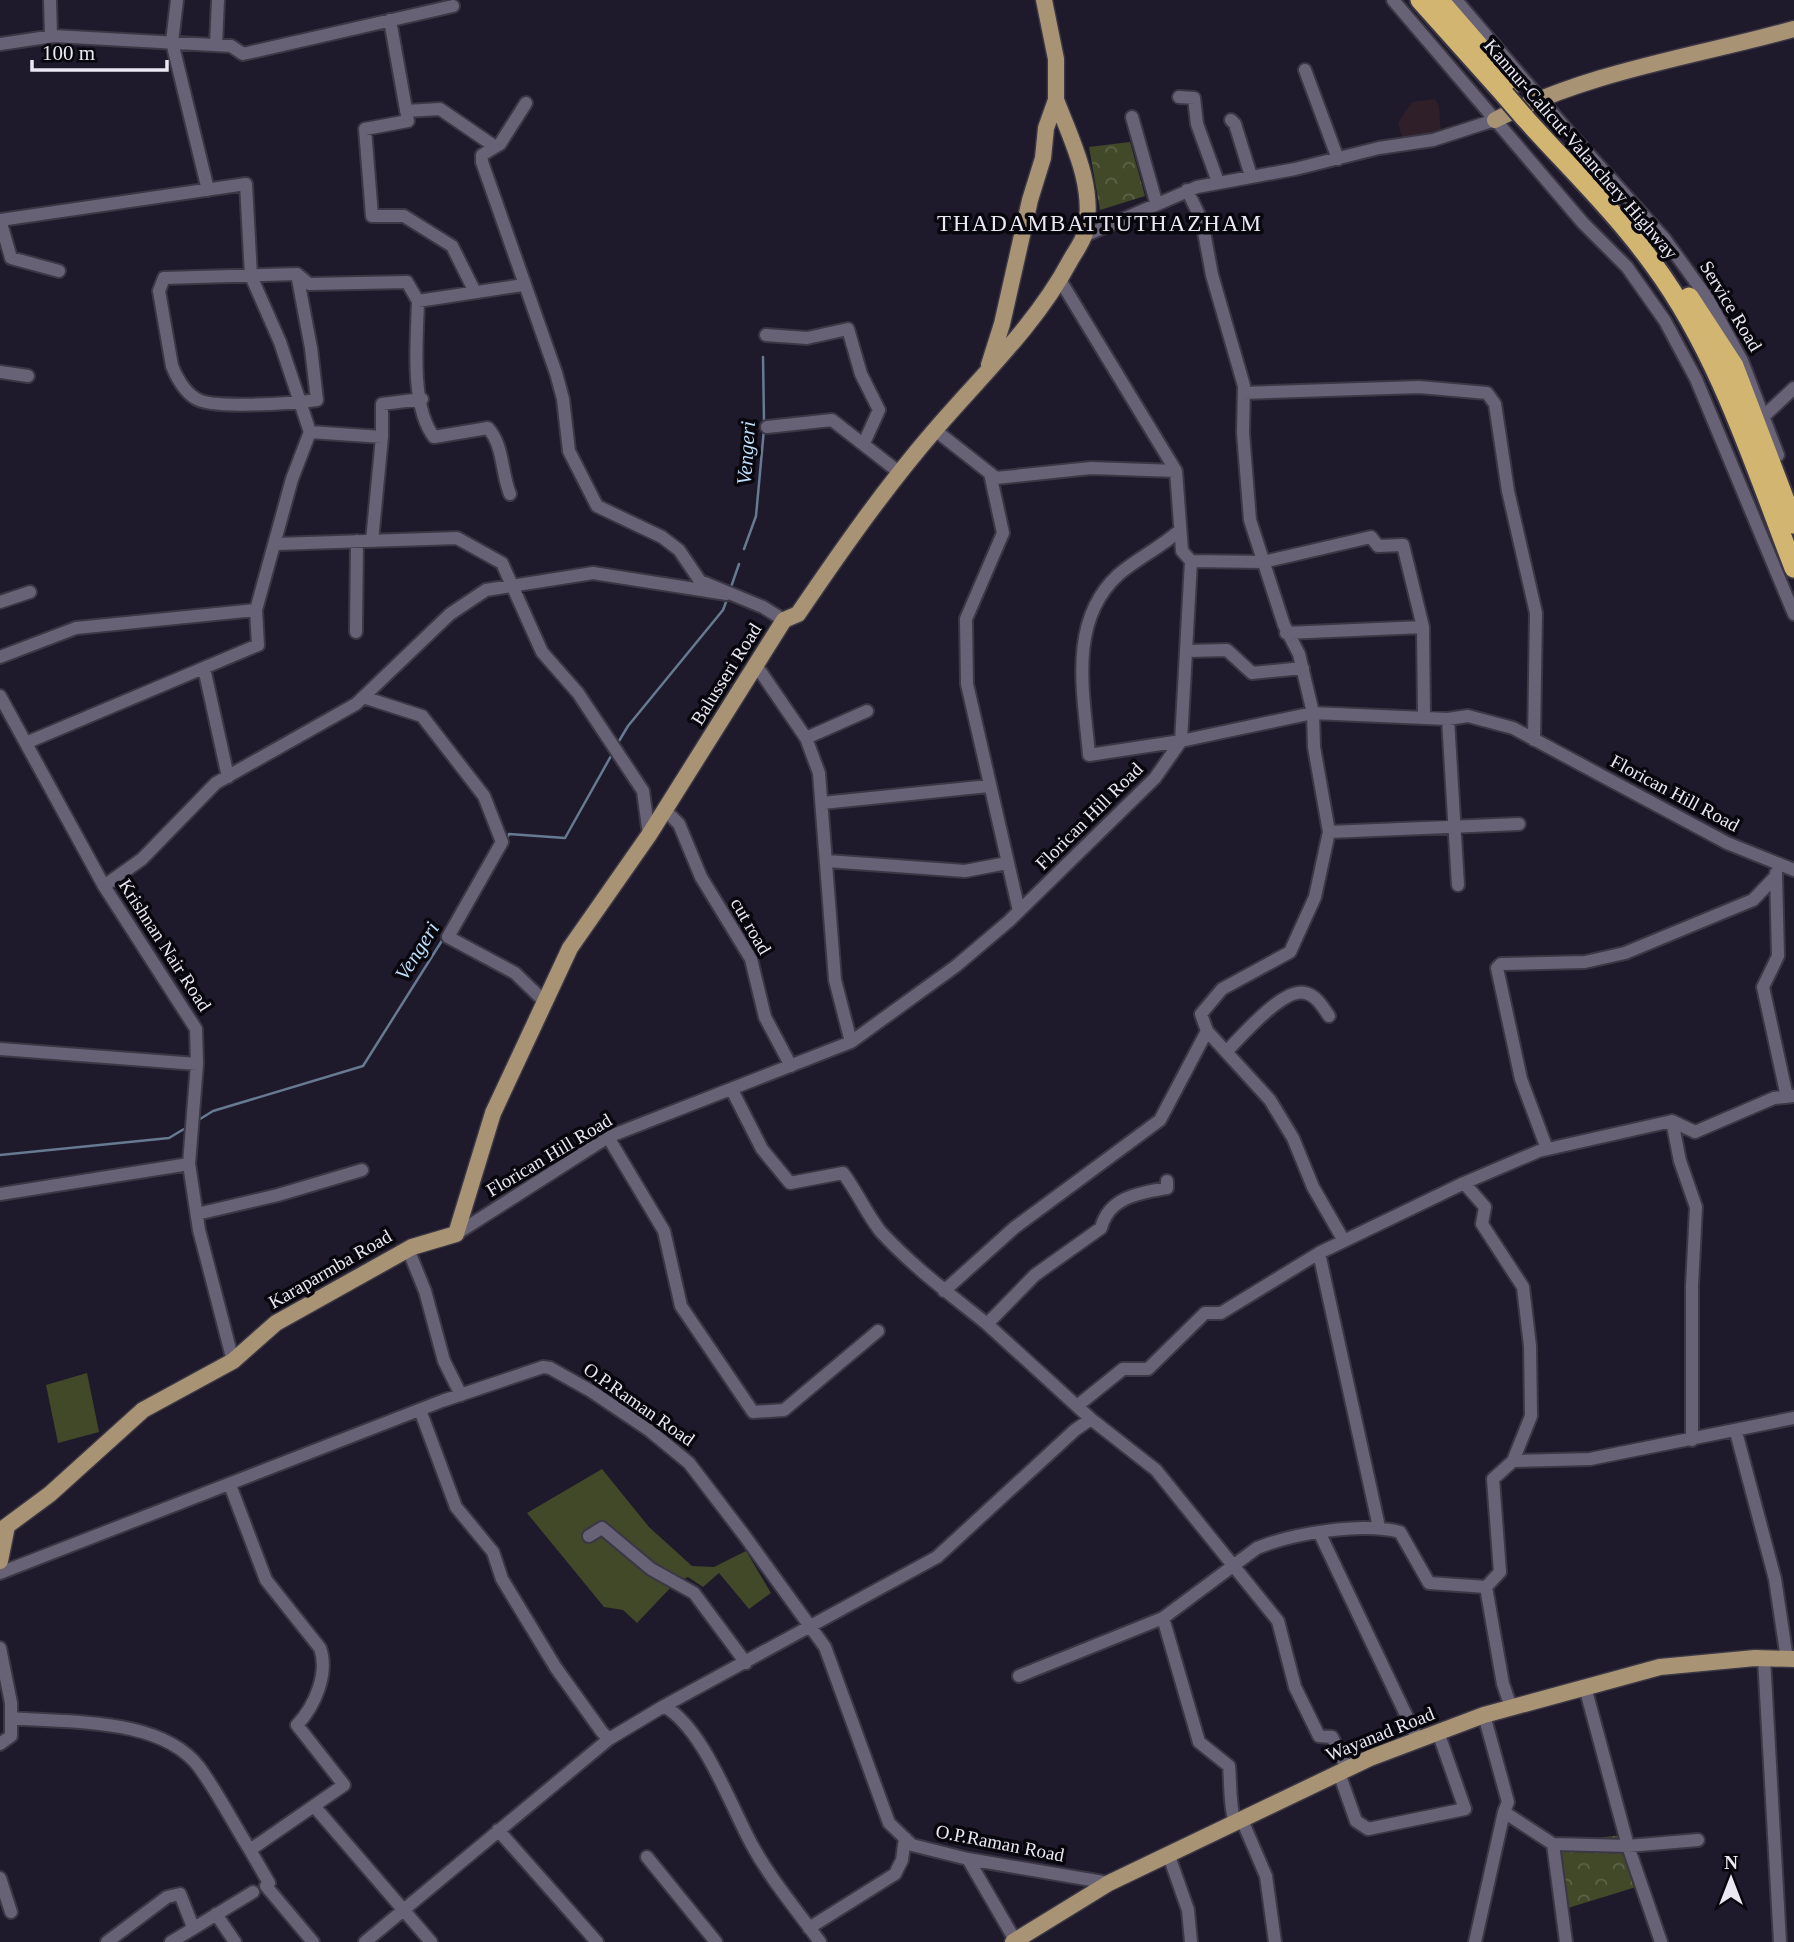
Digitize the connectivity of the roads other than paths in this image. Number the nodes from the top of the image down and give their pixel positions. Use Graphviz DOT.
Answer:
graph roads {
  1 [pos="50,0"];
  2 [pos="177,0"];
  3 [pos="218,0"];
  4 [pos="1044,0"];
  5 [pos="1394,0"];
  6 [pos="1420,0"];
  7 [pos="1439,0"];
  8 [pos="1456,0"];
  9 [pos="453,6"];
  10 [pos="390,20"];
  11 [pos="1794,29"];
  12 [pos="51,36"];
  13 [pos="172,42"];
  14 [pos="0,44"];
  15 [pos="216,45"];
  16 [pos="1305,71"];
  17 [pos="1511,92"];
  18 [pos="1179,97"];
  19 [pos="1056,100"];
  20 [pos="526,103"];
  21 [pos="1532,107"];
  22 [pos="406,111"];
  23 [pos="1132,117"];
  24 [pos="1231,120"];
  25 [pos="1495,120"];
  26 [pos="494,146"];
  27 [pos="1338,159"];
  28 [pos="1251,176"];
  29 [pos="1218,182"];
  30 [pos="208,190"];
  31 [pos="1187,190"];
  32 [pos="1156,202"];
  33 [pos="0,220"];
  34 [pos="1084,236"];
  35 [pos="3,240"];
  36 [pos="59,271"];
  37 [pos="297,274"];
  38 [pos="251,276"];
  39 [pos="1060,280"];
  40 [pos="523,285"];
  41 [pos="475,292"];
  42 [pos="418,301"];
  43 [pos="766,335"];
  44 [pos="0,372"];
  45 [pos="28,376"];
  46 [pos="985,377"];
  47 [pos="1794,388"];
  48 [pos="1244,393"];
  49 [pos="422,399"];
  50 [pos="300,402"];
  51 [pos="1764,416"];
  52 [pos="767,427"];
  53 [pos="935,430"];
  54 [pos="310,432"];
  55 [pos="382,437"];
  56 [pos="864,443"];
  57 [pos="1176,471"];
  58 [pos="900,473"];
  59 [pos="990,473"];
  60 [pos="510,494"];
  61 [pos="1794,498"];
  62 [pos="1794,524"];
  63 [pos="1179,531"];
  64 [pos="357,541"];
  65 [pos="372,541"];
  66 [pos="276,544"];
  67 [pos="1191,561"];
  68 [pos="1263,562"];
  69 [pos="1794,568"];
  70 [pos="511,585"];
  71 [pos="30,592"];
  72 [pos="727,594"];
  73 [pos="0,602"];
  74 [pos="256,610"];
  75 [pos="1794,614"];
  76 [pos="784,620"];
  77 [pos="1423,627"];
  78 [pos="356,632"];
  79 [pos="1286,633"];
  80 [pos="1187,651"];
  81 [pos="0,657"];
  82 [pos="756,665"];
  83 [pos="204,668"];
  84 [pos="1303,668"];
  85 [pos="0,695"];
  86 [pos="363,697"];
  87 [pos="867,711"];
  88 [pos="1312,713"];
  89 [pos="1424,716"];
  90 [pos="1448,719"];
  91 [pos="806,738"];
  92 [pos="1534,740"];
  93 [pos="1181,741"];
  94 [pos="28,742"];
  95 [pos="228,777"];
  96 [pos="989,786"];
  97 [pos="822,803"];
  98 [pos="665,810"];
  99 [pos="1519,824"];
  100 [pos="1455,826"];
  101 [pos="1329,832"];
  102 [pos="649,835"];
  103 [pos="827,861"];
  104 [pos="1007,863"];
  105 [pos="1794,863"];
  106 [pos="1776,870"];
  107 [pos="1794,870"];
  108 [pos="1458,885"];
  109 [pos="104,886"];
  110 [pos="1019,911"];
  111 [pos="545,1002"];
  112 [pos="1329,1016"];
  113 [pos="1207,1031"];
  114 [pos="850,1042"];
  115 [pos="0,1049"];
  116 [pos="1226,1052"];
  117 [pos="197,1064"];
  118 [pos="791,1066"];
  119 [pos="732,1090"];
  120 [pos="1790,1096"];
  121 [pos="1672,1121"];
  122 [pos="608,1138"];
  123 [pos="1547,1149"];
  124 [pos="189,1164"];
  125 [pos="362,1170"];
  126 [pos="1167,1181"];
  127 [pos="1464,1183"];
  128 [pos="0,1194"];
  129 [pos="197,1214"];
  130 [pos="456,1234"];
  131 [pos="1344,1241"];
  132 [pos="408,1249"];
  133 [pos="1319,1254"];
  134 [pos="944,1290"];
  135 [pos="987,1324"];
  136 [pos="878,1331"];
  137 [pos="233,1362"];
  138 [pos="461,1395"];
  139 [pos="1077,1406"];
  140 [pos="420,1410"];
  141 [pos="1794,1418"];
  142 [pos="1091,1419"];
  143 [pos="1736,1432"];
  144 [pos="1692,1440"];
  145 [pos="1513,1461"];
  146 [pos="230,1485"];
  147 [pos="1379,1527"];
  148 [pos="3,1529"];
  149 [pos="1320,1534"];
  150 [pos="589,1536"];
  151 [pos="0,1561"];
  152 [pos="1234,1567"];
  153 [pos="0,1573"];
  154 [pos="1486,1587"];
  155 [pos="1163,1618"];
  156 [pos="811,1628"];
  157 [pos="1,1652"];
  158 [pos="1764,1658"];
  159 [pos="1790,1659"];
  160 [pos="746,1663"];
  161 [pos="1019,1676"];
  162 [pos="1586,1687"];
  163 [pos="6,1705"];
  164 [pos="664,1706"];
  165 [pos="1511,1707"];
  166 [pos="1484,1714"];
  167 [pos="11,1718"];
  168 [pos="1438,1732"];
  169 [pos="609,1739"];
  170 [pos="1418,1740"];
  171 [pos="0,1744"];
  172 [pos="1343,1771"];
  173 [pos="314,1806"];
  174 [pos="1504,1812"];
  175 [pos="1238,1822"];
  176 [pos="498,1830"];
  177 [pos="905,1838"];
  178 [pos="1698,1840"];
  179 [pos="1553,1844"];
  180 [pos="1628,1846"];
  181 [pos="250,1850"];
  182 [pos="1169,1856"];
  183 [pos="647,1857"];
  184 [pos="968,1859"];
  185 [pos="0,1878"];
  186 [pos="1109,1883"];
  187 [pos="253,1892"];
  188 [pos="402,1908"];
  189 [pos="11,1912"];
  190 [pos="216,1914"];
  191 [pos="193,1927"];
  192 [pos="809,1928"];
  193 [pos="1014,1941"];
  194 [pos="107,1942"];
  195 [pos="171,1942"];
  196 [pos="235,1942"];
  197 [pos="313,1942"];
  198 [pos="365,1942"];
  199 [pos="431,1942"];
  200 [pos="597,1942"];
  201 [pos="716,1942"];
  202 [pos="820,1942"];
  203 [pos="1191,1942"];
  204 [pos="1275,1942"];
  205 [pos="1475,1942"];
  206 [pos="1566,1942"];
  207 [pos="1661,1942"];
  208 [pos="1780,1942"];
  1 -- 12 [label="street"];
  2 -- 13 [label="street"];
  3 -- 15 [label="street"];
  4 -- 19 [label="main road"];
  5 -- 25 [label="street"];
  6 -- 17 [label="highway, Kannur-Calicut-Valanchery Highway"];
  7 -- 17 [label="highway"];
  8 -- 21 [label="street, Service Road"];
  9 -- 10 [label="street"];
  10 -- 15 [label="street"];
  10 -- 22 [label="street"];
  11 -- 21 [label="main road"];
  12 -- 13 [label="street"];
  12 -- 14 [label="street"];
  13 -- 15 [label="street"];
  13 -- 30 [label="street"];
  16 -- 27 [label="street"];
  17 -- 21 [label="highway, Kannur-Calicut-Valanchery Highway, bridge"];
  18 -- 29 [label="street"];
  19 -- 34 [label="main road, Balusseri Road"];
  19 -- 46 [label="main road"];
  20 -- 26 [label="street"];
  21 -- 25 [label="main road"];
  21 -- 51 [label="street, Service Road"];
  21 -- 62 [label="highway"];
  21 -- 69 [label="highway, Kannur-Calicut-Valanchery Highway"];
  22 -- 26 [label="street"];
  22 -- 41 [label="street"];
  23 -- 32 [label="street"];
  24 -- 28 [label="street"];
  25 -- 27 [label="street"];
  25 -- 75 [label="street"];
  26 -- 40 [label="street"];
  27 -- 28 [label="street"];
  28 -- 29 [label="street"];
  29 -- 31 [label="street"];
  30 -- 33 [label="street"];
  30 -- 38 [label="street"];
  31 -- 32 [label="street"];
  31 -- 48 [label="street"];
  32 -- 34 [label="street"];
  33 -- 35 [label="street"];
  34 -- 39 [label="main road, Balusseri Road"];
  35 -- 36 [label="street"];
  37 -- 38 [label="street"];
  37 -- 42 [label="street"];
  37 -- 50 [label="street"];
  38 -- 50 [label="street"];
  38 -- 50 [label="street"];
  39 -- 46 [label="main road, Balusseri Road"];
  39 -- 57 [label="street"];
  40 -- 41 [label="street"];
  40 -- 72 [label="street"];
  41 -- 42 [label="street"];
  42 -- 49 [label="street"];
  43 -- 56 [label="street"];
  44 -- 45 [label="street"];
  46 -- 53 [label="main road, Balusseri Road"];
  47 -- 51 [label="street"];
  48 -- 68 [label="street"];
  48 -- 92 [label="street"];
  49 -- 55 [label="street"];
  49 -- 60 [label="street"];
  50 -- 54 [label="street"];
  51 -- 61 [label="street, Service Road"];
  52 -- 56 [label="street"];
  53 -- 58 [label="main road, Balusseri Road"];
  53 -- 59 [label="street"];
  54 -- 55 [label="street"];
  54 -- 66 [label="street"];
  55 -- 65 [label="street"];
  56 -- 58 [label="street"];
  57 -- 59 [label="street"];
  57 -- 63 [label="street"];
  58 -- 76 [label="main road, Balusseri Road"];
  59 -- 96 [label="street"];
  63 -- 67 [label="street"];
  63 -- 93 [label="street"];
  64 -- 65 [label="street"];
  64 -- 66 [label="street"];
  64 -- 78 [label="street"];
  65 -- 70 [label="street"];
  66 -- 74 [label="street"];
  67 -- 68 [label="street"];
  67 -- 80 [label="street"];
  68 -- 77 [label="street"];
  68 -- 79 [label="street"];
  70 -- 72 [label="street"];
  70 -- 86 [label="street"];
  70 -- 102 [label="street"];
  71 -- 73 [label="street"];
  72 -- 76 [label="street"];
  74 -- 81 [label="street"];
  74 -- 83 [label="street"];
  76 -- 82 [label="main road, Balusseri Road"];
  77 -- 79 [label="street"];
  77 -- 89 [label="street"];
  79 -- 84 [label="street"];
  80 -- 84 [label="street"];
  80 -- 93 [label="street"];
  82 -- 91 [label="street"];
  82 -- 98 [label="main road, Balusseri Road"];
  83 -- 94 [label="street"];
  83 -- 95 [label="street"];
  84 -- 88 [label="street"];
  85 -- 94 [label="street, Krishnan Nair Road"];
  86 -- 95 [label="street"];
  86 -- 111 [label="street"];
  87 -- 91 [label="street"];
  88 -- 89 [label="street, Florican Hill Road"];
  88 -- 93 [label="street, Florican Hill Road"];
  88 -- 101 [label="street"];
  89 -- 90 [label="street, Florican Hill Road"];
  90 -- 92 [label="street, Florican Hill Road"];
  90 -- 100 [label="street"];
  91 -- 97 [label="street"];
  92 -- 106 [label="street, Florican Hill Road"];
  93 -- 110 [label="street, Florican Hill Road"];
  94 -- 109 [label="street, Krishnan Nair Road"];
  95 -- 109 [label="street"];
  96 -- 97 [label="street"];
  96 -- 104 [label="street"];
  97 -- 103 [label="street"];
  98 -- 102 [label="main road, Balusseri Road"];
  98 -- 118 [label="street, cut road"];
  99 -- 100 [label="street"];
  100 -- 101 [label="street"];
  100 -- 108 [label="street"];
  101 -- 113 [label="street"];
  102 -- 111 [label="main road, Balusseri Road"];
  103 -- 104 [label="street"];
  103 -- 114 [label="street"];
  104 -- 110 [label="street"];
  105 -- 106 [label="street"];
  106 -- 107 [label="street, Florican Hill Road"];
  106 -- 120 [label="street"];
  106 -- 123 [label="street"];
  109 -- 117 [label="street, Krishnan Nair Road"];
  110 -- 114 [label="street, Florican Hill Road"];
  111 -- 130 [label="main road, Balusseri Road"];
  112 -- 116 [label="street"];
  113 -- 116 [label="street"];
  113 -- 134 [label="street"];
  114 -- 118 [label="street, Florican Hill Road"];
  115 -- 117 [label="street"];
  116 -- 131 [label="street"];
  117 -- 124 [label="street, Krishnan Nair Road"];
  118 -- 119 [label="street, Florican Hill Road"];
  119 -- 122 [label="street, Florican Hill Road"];
  119 -- 134 [label="street"];
  120 -- 121 [label="street"];
  121 -- 123 [label="street"];
  121 -- 144 [label="street"];
  122 -- 130 [label="street, Florican Hill Road"];
  122 -- 136 [label="street"];
  123 -- 127 [label="street"];
  124 -- 128 [label="street"];
  124 -- 129 [label="street, Krishnan Nair Road"];
  125 -- 129 [label="street"];
  126 -- 135 [label="street"];
  127 -- 131 [label="street"];
  127 -- 145 [label="street"];
  129 -- 137 [label="street, Krishnan Nair Road"];
  130 -- 132 [label="main road, Karaparmba Road"];
  131 -- 133 [label="street"];
  132 -- 137 [label="main road, Karaparmba Road"];
  132 -- 138 [label="street"];
  133 -- 139 [label="street"];
  133 -- 147 [label="street"];
  134 -- 135 [label="street"];
  135 -- 139 [label="street"];
  137 -- 148 [label="main road, Karaparmba Road"];
  138 -- 140 [label="street, O.P.Raman Road"];
  138 -- 156 [label="street, O.P.Raman Road"];
  139 -- 142 [label="street"];
  140 -- 146 [label="street, O.P.Raman Road"];
  140 -- 169 [label="street"];
  141 -- 143 [label="street"];
  142 -- 152 [label="street"];
  142 -- 156 [label="street"];
  143 -- 144 [label="street"];
  143 -- 159 [label="street"];
  144 -- 145 [label="street"];
  145 -- 154 [label="street"];
  146 -- 153 [label="street, O.P.Raman Road"];
  146 -- 173 [label="street"];
  147 -- 149 [label="street"];
  147 -- 154 [label="street"];
  148 -- 151 [label="main road"];
  149 -- 152 [label="street"];
  149 -- 170 [label="street"];
  150 -- 160 [label="street"];
  152 -- 155 [label="street"];
  152 -- 172 [label="street"];
  154 -- 165 [label="street"];
  155 -- 161 [label="street"];
  155 -- 175 [label="street"];
  156 -- 160 [label="street"];
  156 -- 177 [label="street, O.P.Raman Road"];
  157 -- 163 [label="street"];
  158 -- 159 [label="main road, Wayanad Road"];
  158 -- 162 [label="main road, Wayanad Road"];
  158 -- 208 [label="street"];
  160 -- 164 [label="street"];
  162 -- 165 [label="main road, Wayanad Road"];
  162 -- 180 [label="street"];
  163 -- 167 [label="street"];
  164 -- 169 [label="street"];
  164 -- 192 [label="street"];
  165 -- 166 [label="main road, Wayanad Road"];
  166 -- 168 [label="main road, Wayanad Road"];
  166 -- 174 [label="street"];
  167 -- 171 [label="street"];
  167 -- 181 [label="street"];
  168 -- 170 [label="main road, Wayanad Road"];
  168 -- 172 [label="street"];
  169 -- 176 [label="street"];
  170 -- 172 [label="main road, Wayanad Road"];
  172 -- 175 [label="main road, Wayanad Road"];
  173 -- 181 [label="street"];
  173 -- 188 [label="street"];
  174 -- 179 [label="street"];
  174 -- 205 [label="street"];
  175 -- 182 [label="main road, Wayanad Road"];
  175 -- 204 [label="street"];
  176 -- 188 [label="street"];
  176 -- 200 [label="street"];
  177 -- 184 [label="street, O.P.Raman Road"];
  177 -- 192 [label="street"];
  178 -- 180 [label="street"];
  179 -- 180 [label="street"];
  179 -- 206 [label="street"];
  180 -- 207 [label="street"];
  181 -- 197 [label="street"];
  182 -- 186 [label="main road, Wayanad Road"];
  182 -- 203 [label="street"];
  183 -- 201 [label="street"];
  184 -- 186 [label="street, O.P.Raman Road"];
  184 -- 193 [label="street"];
  185 -- 189 [label="street"];
  186 -- 193 [label="main road, Wayanad Road"];
  187 -- 190 [label="street"];
  188 -- 198 [label="street"];
  188 -- 199 [label="street"];
  190 -- 191 [label="street"];
  190 -- 196 [label="street"];
  191 -- 194 [label="street"];
  191 -- 195 [label="street"];
  192 -- 202 [label="street"];
}
